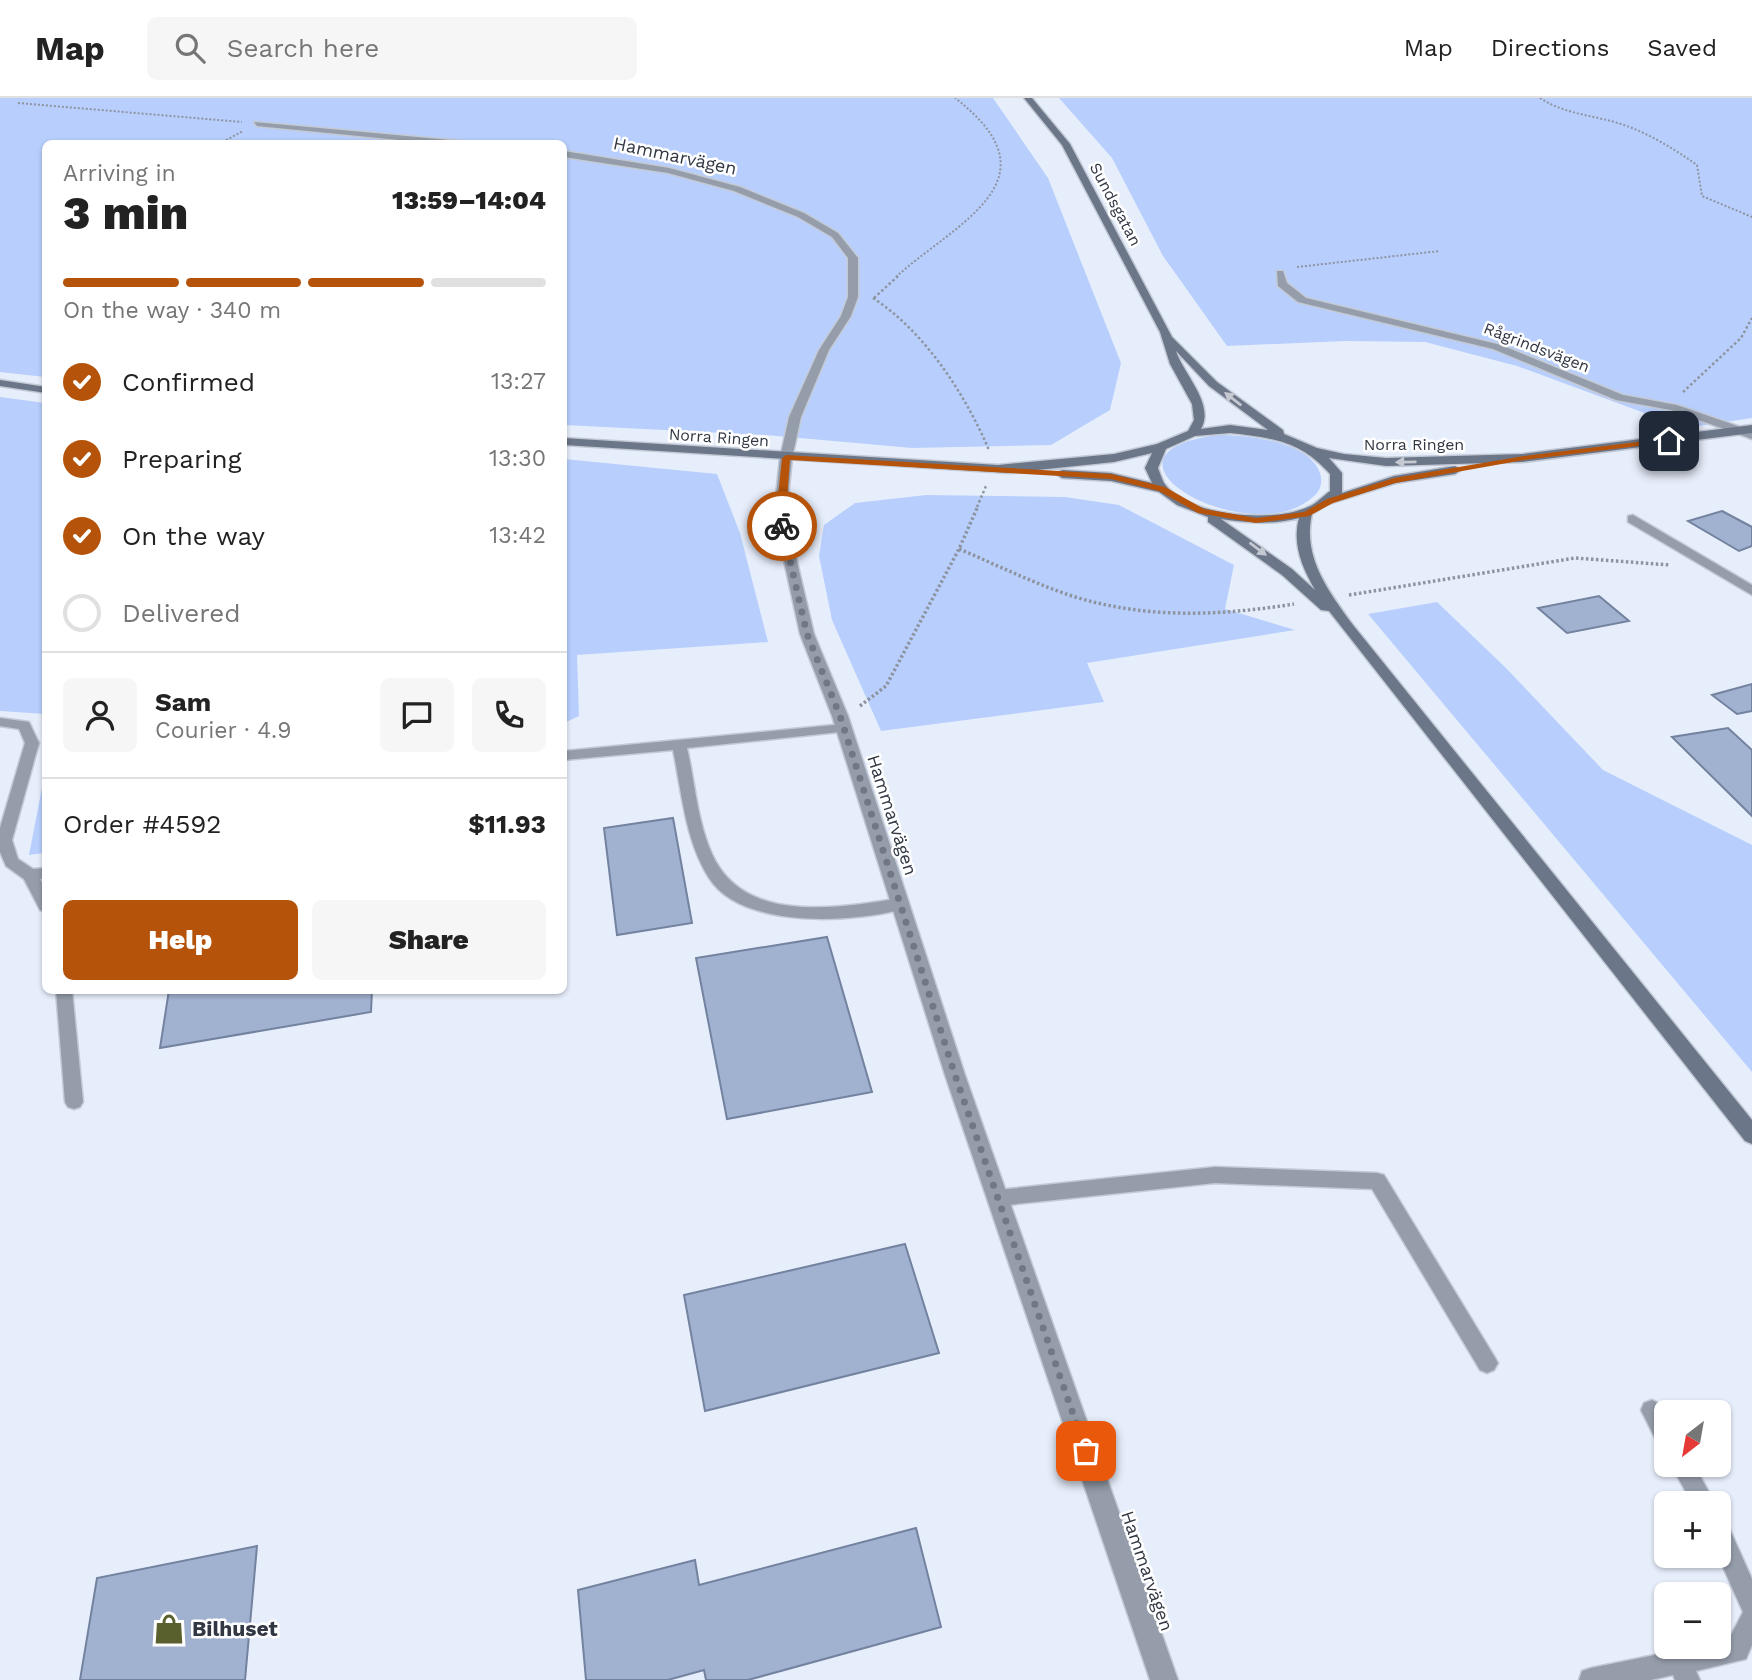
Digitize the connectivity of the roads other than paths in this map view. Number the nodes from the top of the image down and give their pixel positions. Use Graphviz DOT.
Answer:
graph roads {
  1 [pos="1028,98"];
  2 [pos="257,124"];
  3 [pos="429,140"];
  4 [pos="567,154"];
  5 [pos="1280,273"];
  6 [pos="1165,332"];
  7 [pos="0,383"];
  8 [pos="42,389"];
  9 [pos="1193,432"];
  10 [pos="1750,432"];
  11 [pos="1288,439"];
  12 [pos="567,442"];
  13 [pos="1306,446"];
  14 [pos="1161,447"];
  15 [pos="786,458"];
  16 [pos="1524,458"];
  17 [pos="999,468"];
  18 [pos="1162,489"];
  19 [pos="1330,501"];
  20 [pos="1201,511"];
  21 [pos="1306,514"];
  22 [pos="1633,519"];
  23 [pos="1752,591"];
  24 [pos="1348,628"];
  25 [pos="0,722"];
  26 [pos="842,722"];
  27 [pos="679,743"];
  28 [pos="567,756"];
  29 [pos="38,874"];
  30 [pos="901,904"];
  31 [pos="64,994"];
  32 [pos="74,1102"];
  33 [pos="1752,1135"];
  34 [pos="998,1198"];
  35 [pos="1487,1363"];
  36 [pos="1652,1410"];
  37 [pos="1654,1414"];
  38 [pos="1731,1558"];
  39 [pos="1752,1606"];
  40 [pos="1752,1619"];
  41 [pos="1684,1671"];
  42 [pos="1164,1680"];
  43 [pos="1591,1680"];
  1 -- 6 [label="main road, Sundsgatan"];
  2 -- 3 [label="street"];
  4 -- 15 [label="street, Hammarvägen"];
  5 -- 10 [label="street, Rågrindsvägen"];
  6 -- 9 [label="main road, Sundsgatan"];
  11 -- 6 [label="main road, Sundsgatan, one-way"];
  7 -- 8 [label="main road"];
  9 -- 11 [label="main road"];
  9 -- 14 [label="main road, Norra Ringen"];
  10 -- 16 [label="main road, Norra Ringen"];
  11 -- 13 [label="main road, Norra Ringen"];
  12 -- 15 [label="main road, Norra Ringen"];
  16 -- 13 [label="main road, Norra Ringen, one-way"];
  13 -- 19 [label="main road"];
  14 -- 17 [label="main road, Norra Ringen"];
  14 -- 18 [label="main road"];
  15 -- 17 [label="main road, Norra Ringen"];
  15 -- 26 [label="street, Hammarvägen"];
  16 -- 19 [label="main road, Norra Ringen"];
  17 -- 18 [label="main road, Norra Ringen"];
  18 -- 20 [label="main road, Norra Ringen"];
  19 -- 21 [label="main road, Norra Ringen"];
  20 -- 21 [label="main road"];
  20 -- 24 [label="main road, one-way"];
  21 -- 24 [label="main road"];
  22 -- 23 [label="street"];
  24 -- 33 [label="main road"];
  25 -- 29 [label="lane"];
  26 -- 27 [label="lane"];
  26 -- 30 [label="street, Hammarvägen"];
  27 -- 28 [label="lane"];
  27 -- 30 [label="lane"];
  30 -- 34 [label="street, Hammarvägen"];
  31 -- 32 [label="lane"];
  34 -- 35 [label="lane"];
  34 -- 42 [label="street, Hammarvägen"];
  36 -- 37 [label="lane"];
  38 -- 39 [label="lane"];
  40 -- 41 [label="lane"];
  41 -- 43 [label="lane"];
}
